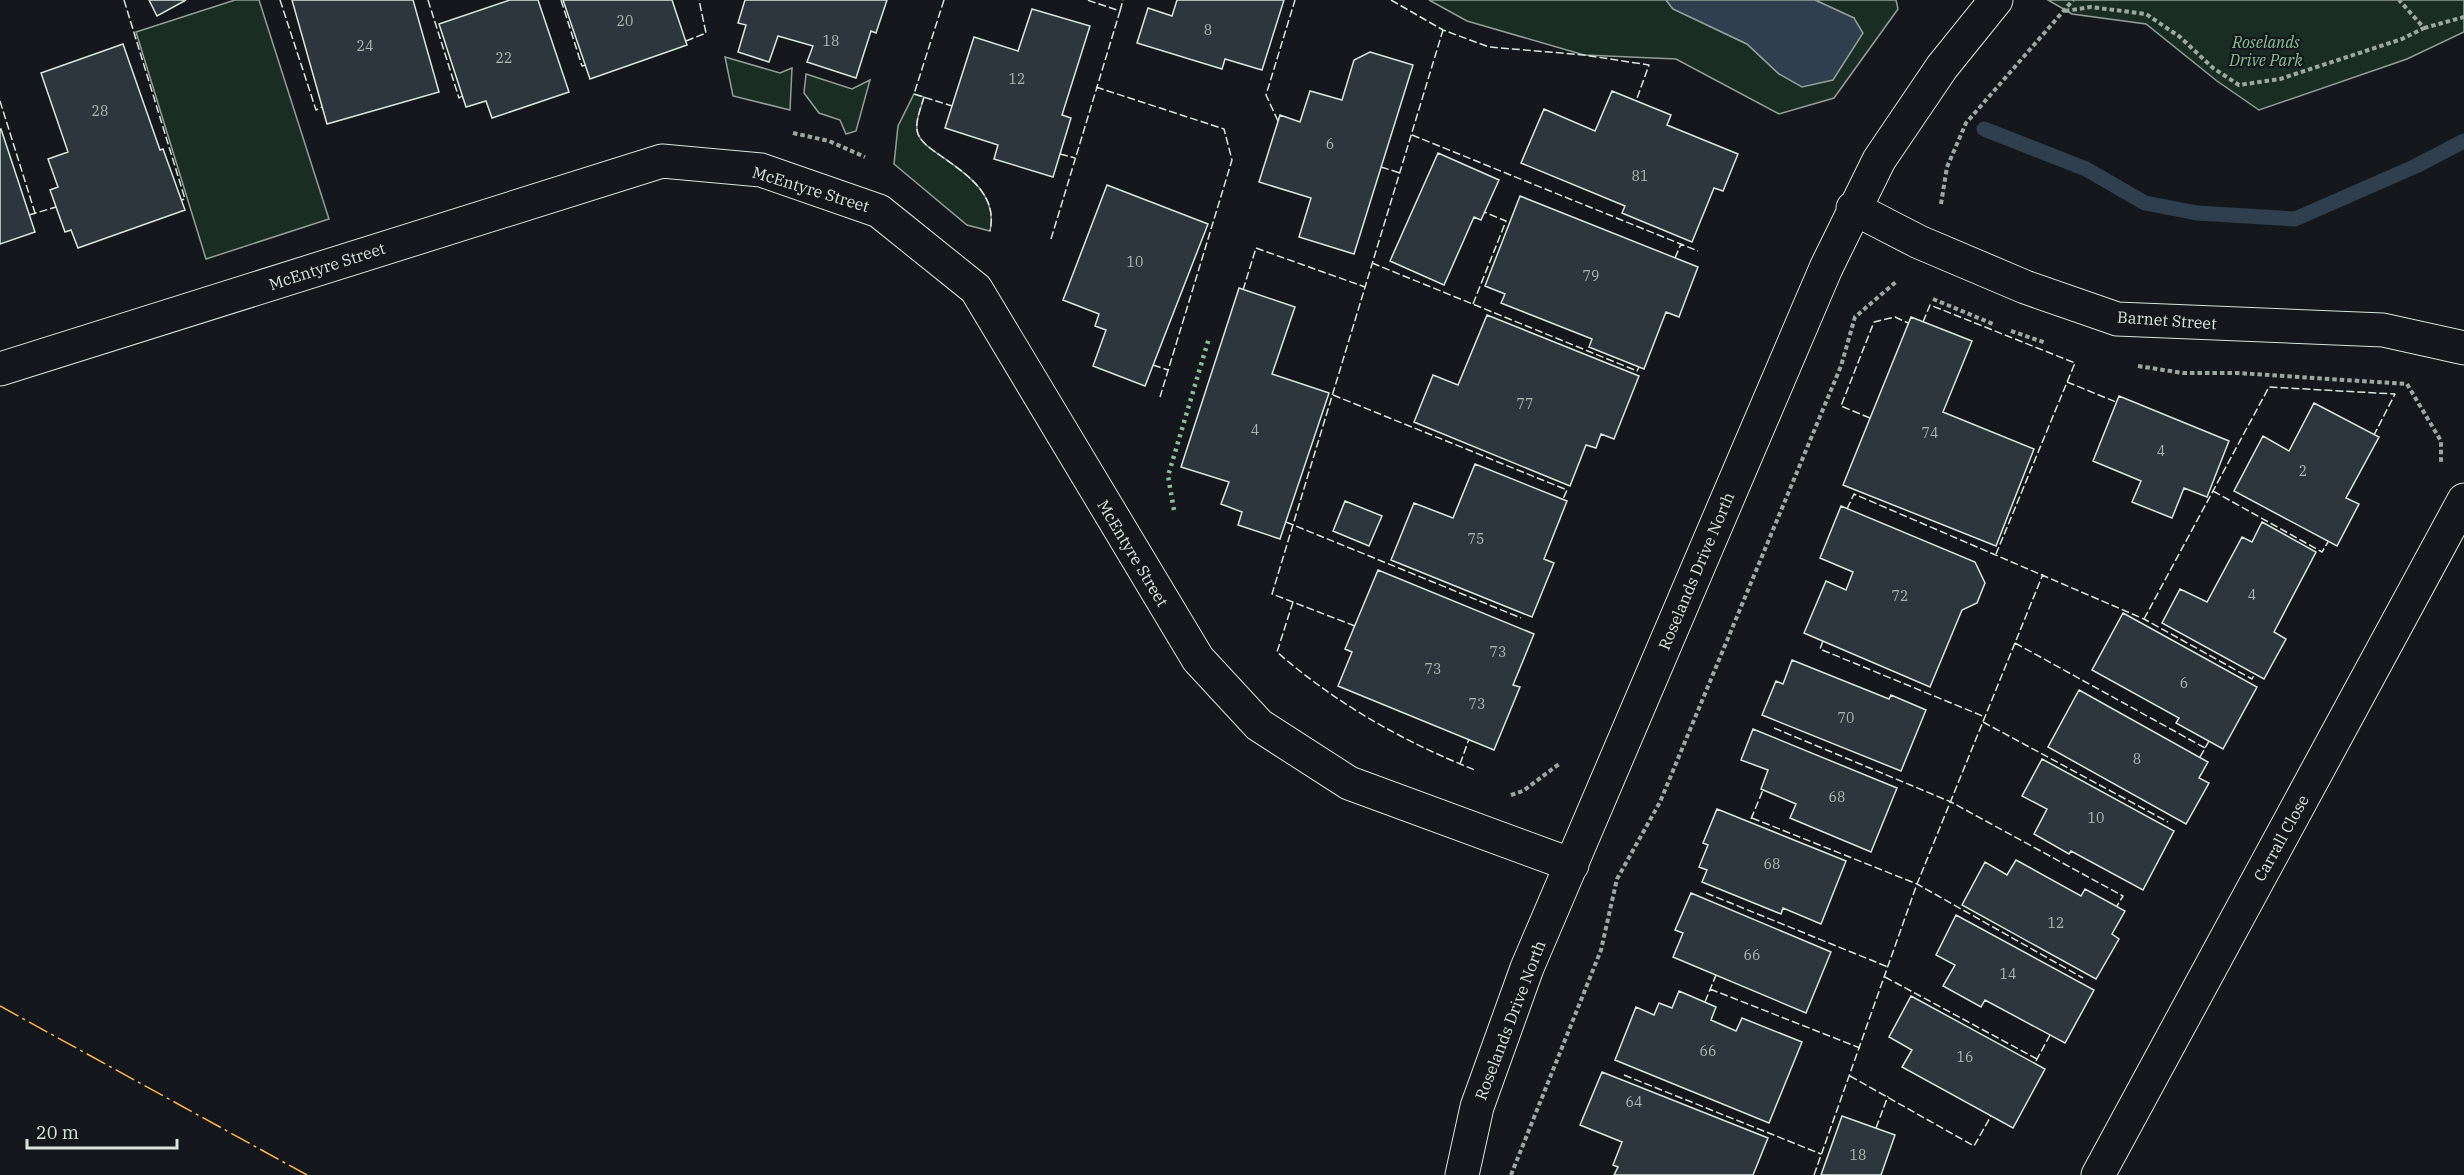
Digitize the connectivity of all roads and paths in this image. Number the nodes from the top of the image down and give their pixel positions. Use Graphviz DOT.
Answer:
graph roads {
  1 [pos="1995,0"];
  2 [pos="2073,0"];
  3 [pos="2399,0"];
  4 [pos="2065,11"];
  5 [pos="2464,17"];
  6 [pos="2424,28"];
  7 [pos="784,130"];
  8 [pos="873,161"];
  9 [pos="1853,208"];
  10 [pos="1940,208"];
  11 [pos="1905,285"];
  12 [pos="1923,294"];
  13 [pos="2057,347"];
  14 [pos="2464,348"];
  15 [pos="2136,366"];
  16 [pos="0,369"];
  17 [pos="2438,469"];
  18 [pos="2464,500"];
  19 [pos="1559,764"];
  20 [pos="1502,798"];
  21 [pos="1572,865"];
  22 [pos="1462,1175"];
  23 [pos="1511,1175"];
  24 [pos="2098,1175"];
  1 -- 9 [label="street, Roselands Drive North"];
  2 -- 4 [label="path"];
  3 -- 6 [label="path"];
  4 -- 6 [label="path"];
  4 -- 10 [label="path"];
  5 -- 6 [label="path"];
  7 -- 8 [label="path"];
  9 -- 14 [label="street, Barnet Street"];
  9 -- 21 [label="street, Roselands Drive North"];
  11 -- 23 [label="path"];
  12 -- 13 [label="path"];
  15 -- 17 [label="path"];
  16 -- 21 [label="street, McEntyre Street"];
  18 -- 24 [label="street, Carrall Close"];
  19 -- 20 [label="path"];
  21 -- 22 [label="street, Roselands Drive North"];
}
